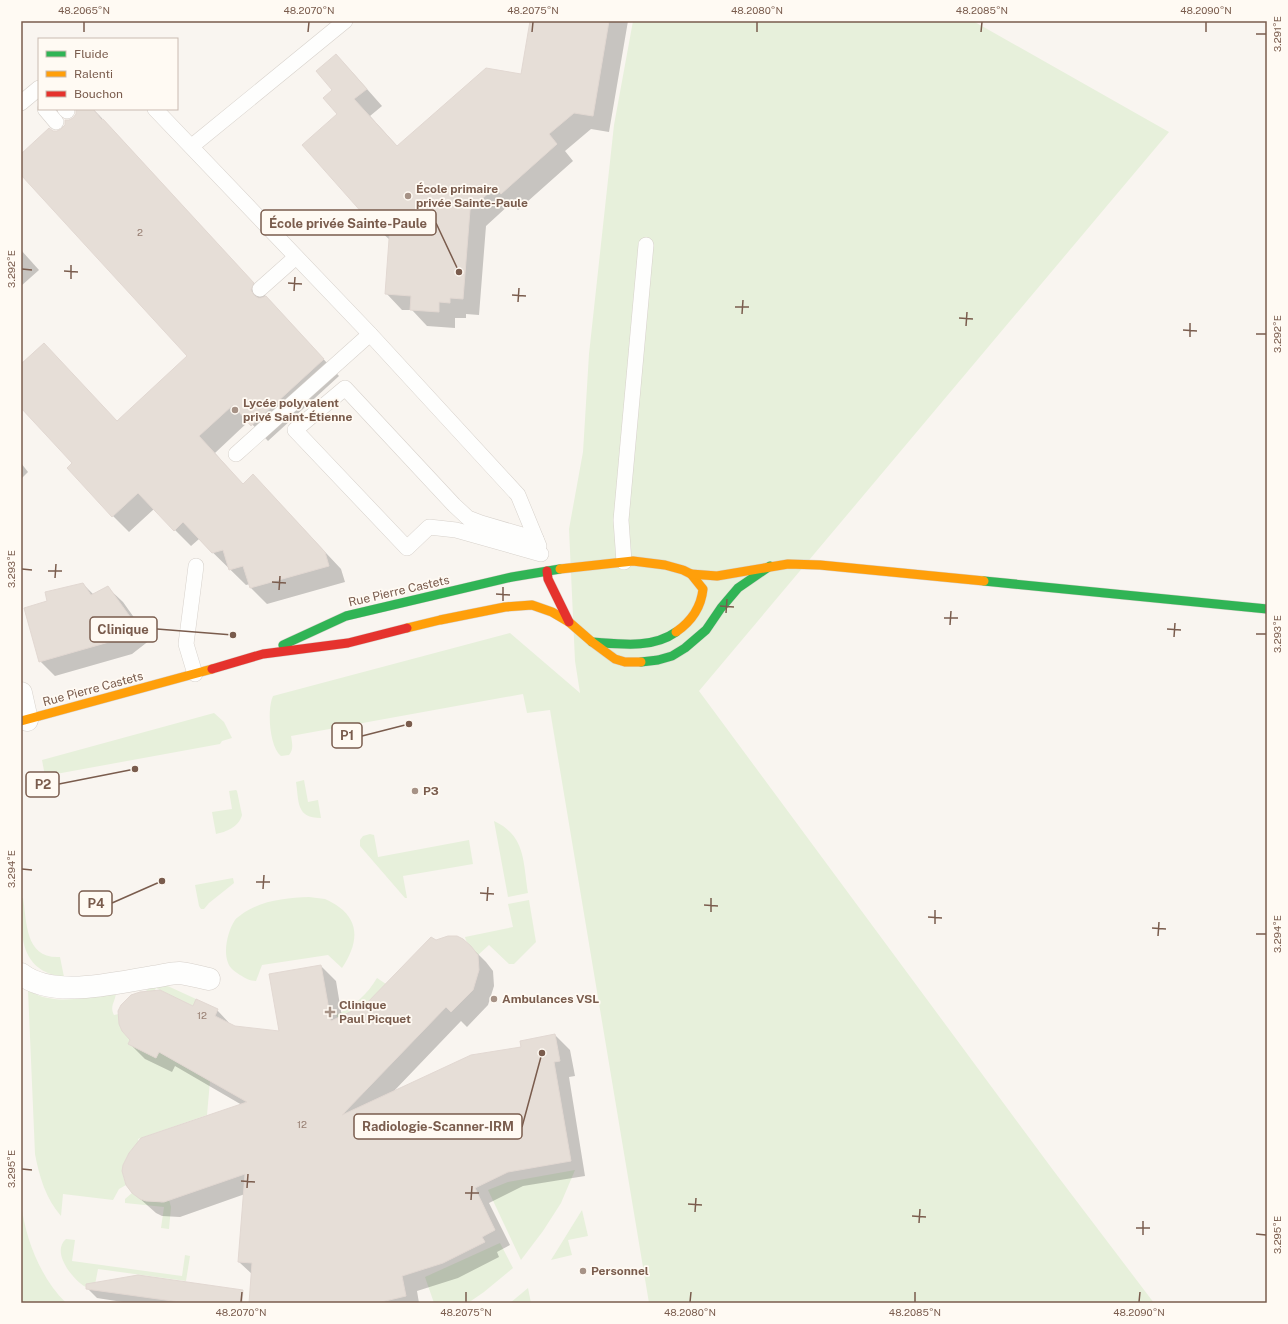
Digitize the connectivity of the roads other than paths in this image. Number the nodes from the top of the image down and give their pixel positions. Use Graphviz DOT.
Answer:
graph roads {
  1 [pos="345,21"];
  2 [pos="46,110"];
  3 [pos="157,110"];
  4 [pos="56,122"];
  5 [pos="192,146"];
  6 [pos="646,245"];
  7 [pos="296,257"];
  8 [pos="260,290"];
  9 [pos="370,334"];
  10 [pos="236,454"];
  11 [pos="536,540"];
  12 [pos="542,554"];
  13 [pos="624,562"];
  14 [pos="196,566"];
  15 [pos="770,566"];
  16 [pos="547,571"];
  17 [pos="691,574"];
  18 [pos="1267,609"];
  19 [pos="569,622"];
  20 [pos="592,642"];
  21 [pos="263,654"];
  22 [pos="195,674"];
  23 [pos="21,692"];
  24 [pos="24,721"];
  25 [pos="21,974"];
  26 [pos="210,979"];
  1 -- 5 [label="lane"];
  2 -- 4 [label="lane"];
  3 -- 5 [label="lane"];
  5 -- 7 [label="lane"];
  6 -- 13 [label="lane"];
  7 -- 8 [label="lane"];
  7 -- 9 [label="lane"];
  9 -- 10 [label="lane"];
  9 -- 11 [label="lane"];
  11 -- 12 [label="lane"];
  11 -- 12 [label="lane"];
  12 -- 16 [label="lane"];
  13 -- 16 [label="street, Rue Pierre Castets"];
  13 -- 17 [label="street, Rue Pierre Castets"];
  14 -- 22 [label="lane"];
  15 -- 17 [label="street, Rue Pierre Castets"];
  15 -- 18 [label="street, Rue Pierre Castets"];
  15 -- 20 [label="street"];
  16 -- 19 [label="street"];
  16 -- 21 [label="street, Rue Pierre Castets"];
  17 -- 20 [label="street"];
  19 -- 20 [label="street"];
  19 -- 21 [label="street, Rue Pierre Castets"];
  21 -- 22 [label="street, Rue Pierre Castets"];
  22 -- 24 [label="street, Rue Pierre Castets"];
  23 -- 24 [label="street"];
  25 -- 26 [label="street"];
}
